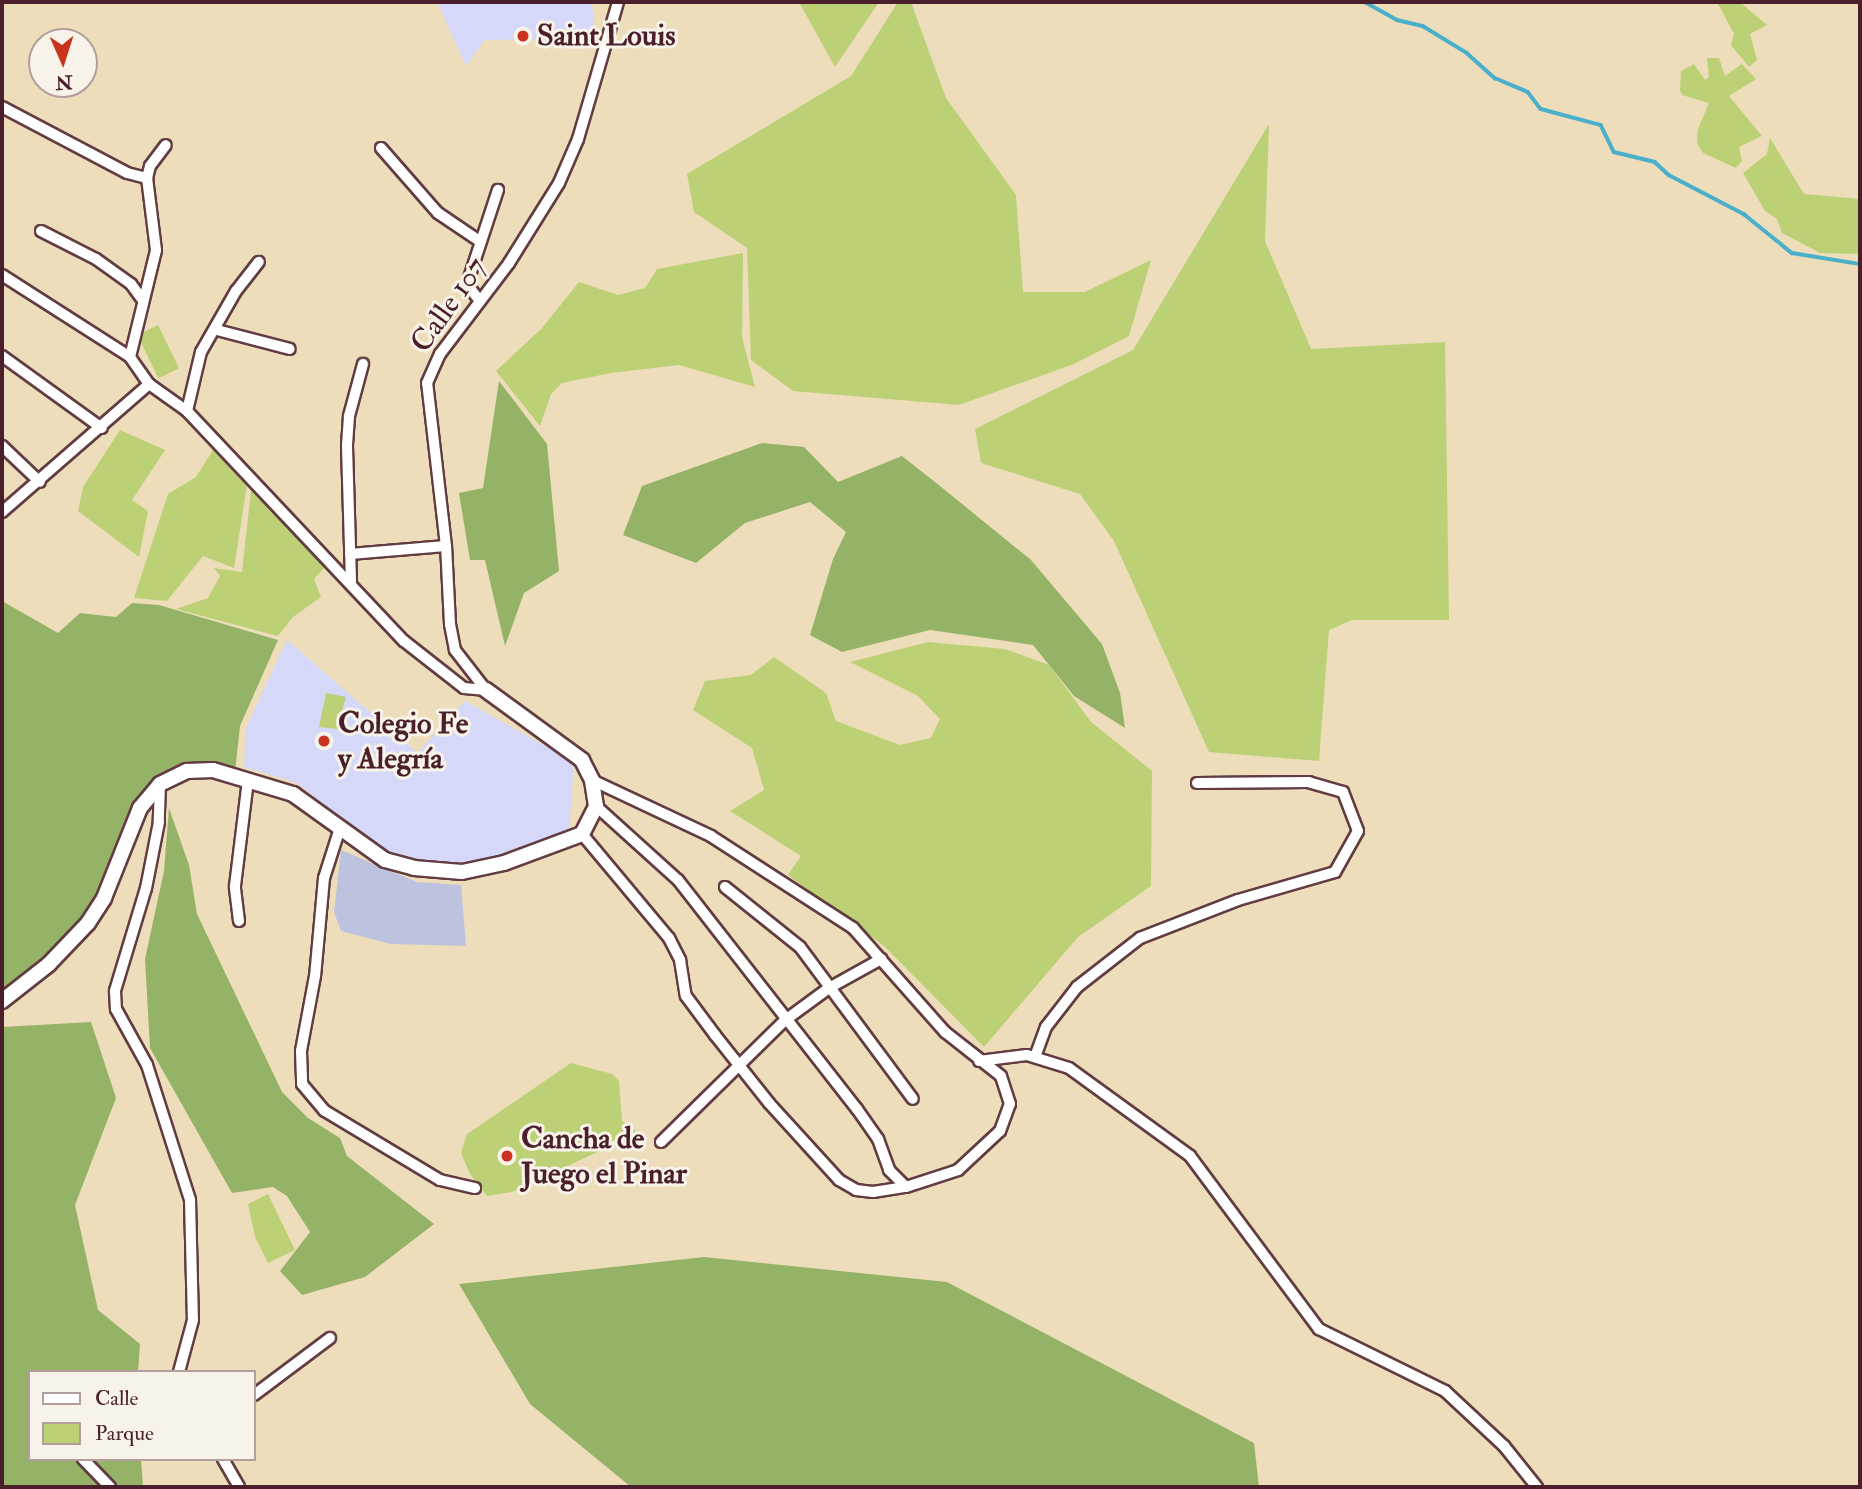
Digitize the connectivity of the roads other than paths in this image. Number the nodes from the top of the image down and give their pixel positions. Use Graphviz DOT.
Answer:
graph roads {
  1 [pos="618,2"];
  2 [pos="2,107"];
  3 [pos="166,145"];
  4 [pos="381,148"];
  5 [pos="147,178"];
  6 [pos="498,190"];
  7 [pos="41,231"];
  8 [pos="478,240"];
  9 [pos="259,262"];
  10 [pos="2,275"];
  11 [pos="141,299"];
  12 [pos="480,301"];
  13 [pos="217,330"];
  14 [pos="290,348"];
  15 [pos="2,356"];
  16 [pos="130,357"];
  17 [pos="363,364"];
  18 [pos="149,384"];
  19 [pos="187,411"];
  20 [pos="102,429"];
  21 [pos="2,446"];
  22 [pos="40,482"];
  23 [pos="2,512"];
  24 [pos="446,545"];
  25 [pos="350,554"];
  26 [pos="351,581"];
  27 [pos="486,690"];
  28 [pos="248,780"];
  29 [pos="592,780"];
  30 [pos="1197,783"];
  31 [pos="160,785"];
  32 [pos="596,806"];
  33 [pos="341,828"];
  34 [pos="582,834"];
  35 [pos="725,887"];
  36 [pos="239,921"];
  37 [pos="881,959"];
  38 [pos="829,988"];
  39 [pos="2,1001"];
  40 [pos="785,1021"];
  41 [pos="1035,1058"];
  42 [pos="979,1061"];
  43 [pos="739,1063"];
  44 [pos="913,1099"];
  45 [pos="661,1142"];
  46 [pos="906,1187"];
  47 [pos="475,1188"];
  48 [pos="330,1338"];
  49 [pos="179,1370"];
  50 [pos="256,1394"];
  51 [pos="85,1461"];
  52 [pos="224,1461"];
  53 [pos="110,1487"];
  54 [pos="239,1487"];
  55 [pos="1537,1487"];
  1 -- 12 [label="street, Calle 107"];
  2 -- 5 [label="street"];
  3 -- 5 [label="street"];
  4 -- 8 [label="street"];
  5 -- 11 [label="street"];
  6 -- 8 [label="street"];
  7 -- 11 [label="street"];
  8 -- 12 [label="street"];
  9 -- 13 [label="street"];
  10 -- 16 [label="street"];
  11 -- 16 [label="street"];
  12 -- 24 [label="street, Calle 107"];
  13 -- 14 [label="street"];
  13 -- 19 [label="street"];
  15 -- 20 [label="street"];
  16 -- 18 [label="street"];
  17 -- 25 [label="street"];
  18 -- 19 [label="street"];
  18 -- 20 [label="street"];
  19 -- 26 [label="street"];
  20 -- 22 [label="street"];
  21 -- 22 [label="street"];
  22 -- 23 [label="street"];
  24 -- 25 [label="street"];
  24 -- 27 [label="street, Calle 107"];
  25 -- 26 [label="street"];
  26 -- 27 [label="street"];
  27 -- 29 [label="street"];
  28 -- 31 [label="street"];
  28 -- 33 [label="street"];
  28 -- 36 [label="street"];
  29 -- 32 [label="street"];
  29 -- 37 [label="street"];
  30 -- 41 [label="street"];
  31 -- 39 [label="street"];
  31 -- 49 [label="street"];
  32 -- 34 [label="street"];
  32 -- 40 [label="street"];
  33 -- 34 [label="street"];
  33 -- 47 [label="street"];
  34 -- 43 [label="street"];
  35 -- 38 [label="street"];
  37 -- 38 [label="street"];
  37 -- 42 [label="street"];
  38 -- 40 [label="street"];
  38 -- 44 [label="street"];
  40 -- 43 [label="street"];
  40 -- 46 [label="street"];
  41 -- 42 [label="street"];
  41 -- 55 [label="street"];
  42 -- 46 [label="street"];
  43 -- 45 [label="street"];
  43 -- 46 [label="street"];
  48 -- 50 [label="street"];
  51 -- 53 [label="street"];
  52 -- 54 [label="street"];
}
